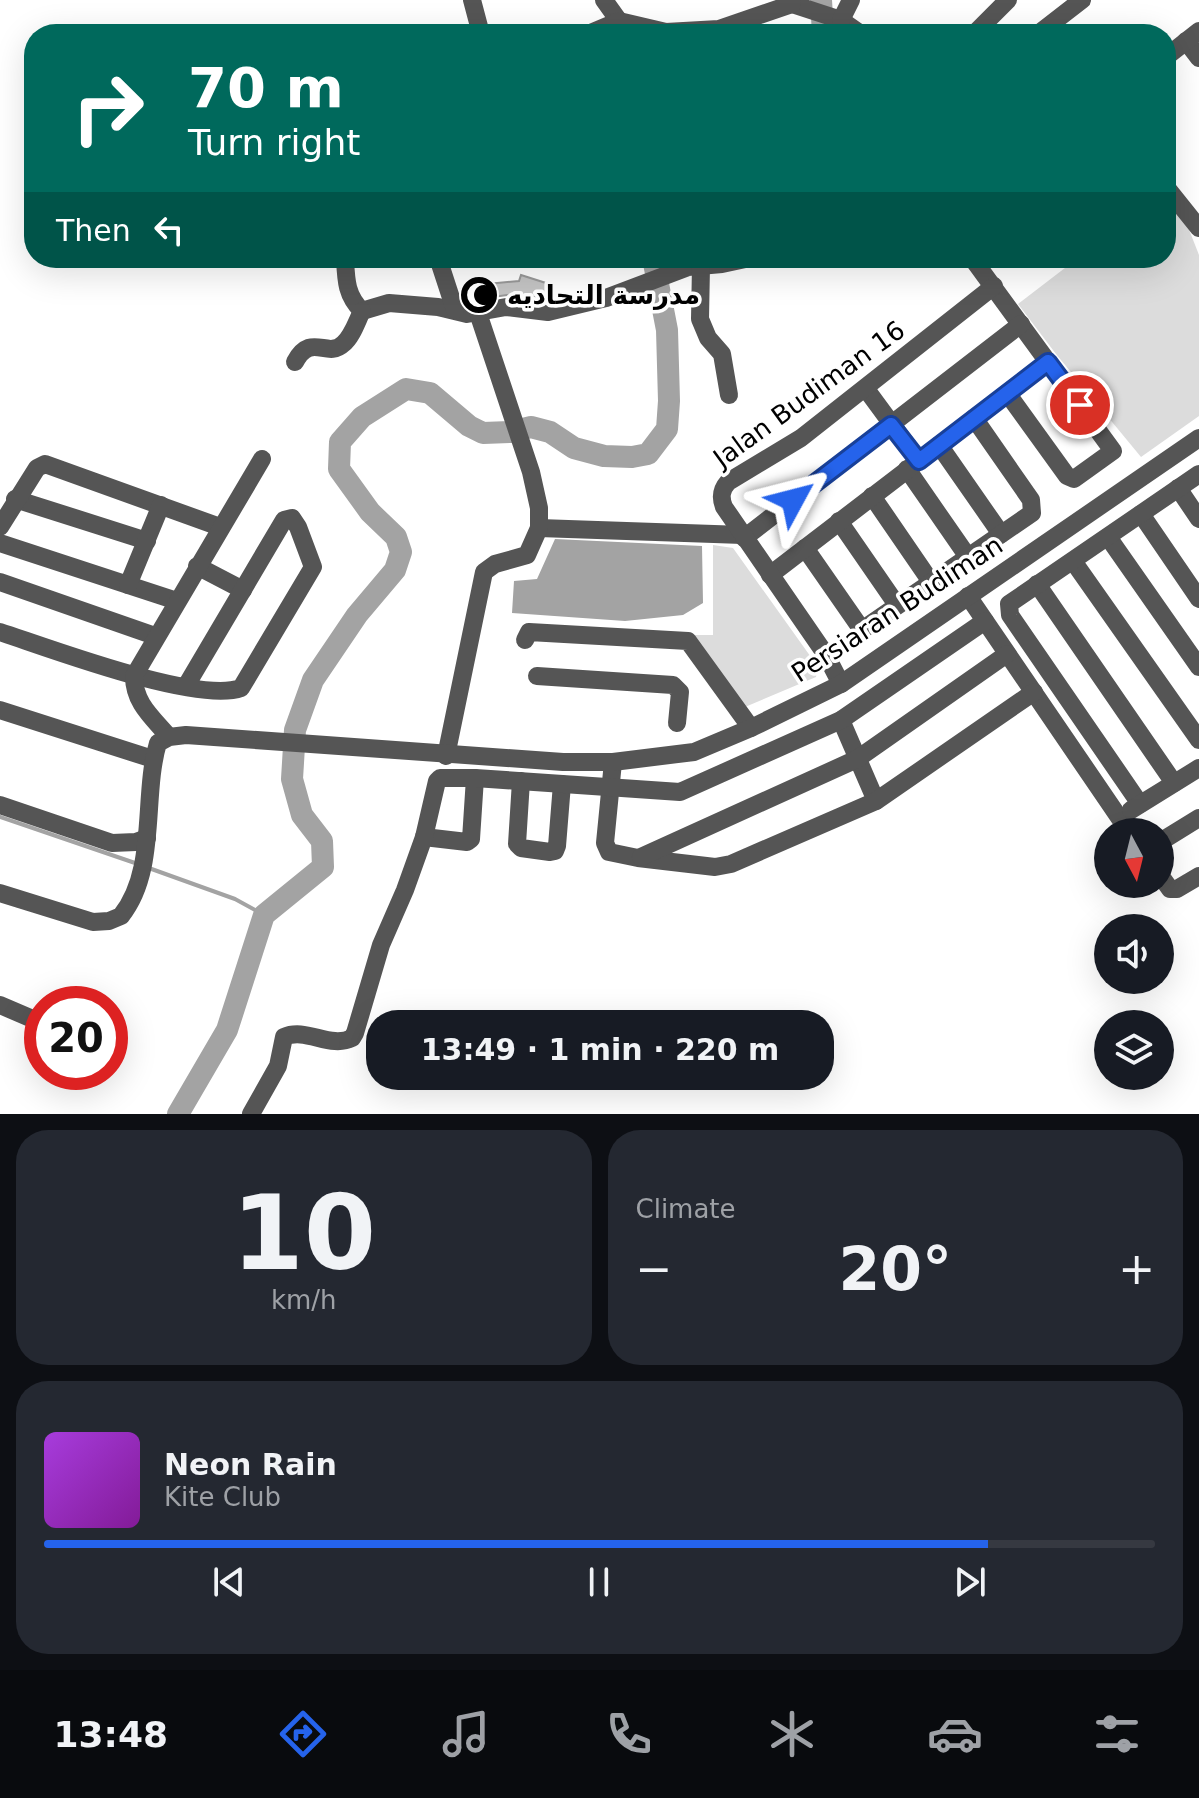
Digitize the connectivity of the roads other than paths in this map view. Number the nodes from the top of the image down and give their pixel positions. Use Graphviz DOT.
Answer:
graph roads {
  1 [pos="472,0"];
  2 [pos="604,0"];
  3 [pos="851,0"];
  4 [pos="1082,0"];
  5 [pos="794,3"];
  6 [pos="999,3"];
  7 [pos="834,18"];
  8 [pos="619,21"];
  9 [pos="478,24"];
  10 [pos="612,24"];
  11 [pos="632,24"];
  12 [pos="733,24"];
  13 [pos="844,24"];
  14 [pos="982,24"];
  15 [pos="1051,24"];
  16 [pos="1192,36"];
  17 [pos="1176,49"];
  18 [pos="1199,58"];
  19 [pos="1176,199"];
  20 [pos="1199,228"];
  21 [pos="345,268"];
  22 [pos="441,268"];
  23 [pos="694,268"];
  24 [pos="701,268"];
  25 [pos="980,268"];
  26 [pos="994,286"];
  27 [pos="455,310"];
  28 [pos="362,311"];
  29 [pos="478,313"];
  30 [pos="1021,324"];
  31 [pos="295,362"];
  32 [pos="1048,362"];
  33 [pos="866,389"];
  34 [pos="1007,393"];
  35 [pos="729,395"];
  36 [pos="974,418"];
  37 [pos="891,425"];
  38 [pos="1198,442"];
  39 [pos="939,445"];
  40 [pos="262,459"];
  41 [pos="1120,464"];
  42 [pos="913,465"];
  43 [pos="1199,474"];
  44 [pos="1178,488"];
  45 [pos="872,496"];
  46 [pos="15,499"];
  47 [pos="161,505"];
  48 [pos="1141,514"];
  49 [pos="1199,519"];
  50 [pos="839,521"];
  51 [pos="220,527"];
  52 [pos="539,528"];
  53 [pos="1001,534"];
  54 [pos="744,537"];
  55 [pos="1108,537"];
  56 [pos="147,541"];
  57 [pos="1,542"];
  58 [pos="805,548"];
  59 [pos="968,557"];
  60 [pos="1073,561"];
  61 [pos="197,566"];
  62 [pos="770,575"];
  63 [pos="0,582"];
  64 [pos="931,582"];
  65 [pos="1037,584"];
  66 [pos="128,585"];
  67 [pos="243,590"];
  68 [pos="968,596"];
  69 [pos="1199,599"];
  70 [pos="177,601"];
  71 [pos="897,605"];
  72 [pos="985,621"];
  73 [pos="0,632"];
  74 [pos="155,636"];
  75 [pos="525,640"];
  76 [pos="1007,654"];
  77 [pos="1199,667"];
  78 [pos="134,676"];
  79 [pos="537,676"];
  80 [pos="841,684"];
  81 [pos="186,686"];
  82 [pos="1034,692"];
  83 [pos="0,710"];
  84 [pos="841,720"];
  85 [pos="677,723"];
  86 [pos="751,728"];
  87 [pos="169,737"];
  88 [pos="1199,740"];
  89 [pos="446,756"];
  90 [pos="153,759"];
  91 [pos="857,759"];
  92 [pos="613,762"];
  93 [pos="1199,768"];
  94 [pos="475,778"];
  95 [pos="521,781"];
  96 [pos="1174,783"];
  97 [pos="562,784"];
  98 [pos="609,788"];
  99 [pos="876,801"];
  100 [pos="1140,804"];
  101 [pos="0,805"];
  102 [pos="1119,818"];
  103 [pos="1129,818"];
  104 [pos="1199,818"];
  105 [pos="1174,833"];
  106 [pos="424,837"];
  107 [pos="146,845"];
  108 [pos="638,858"];
  109 [pos="1199,876"];
  110 [pos="1174,889"];
  111 [pos="0,893"];
  112 [pos="0,1005"];
  113 [pos="24,1015"];
  114 [pos="251,1114"];
  1 -- 9 [label="street"];
  2 -- 8 [label="street"];
  3 -- 7 [label="street"];
  4 -- 15 [label="street"];
  5 -- 7 [label="street"];
  5 -- 12 [label="street"];
  6 -- 14 [label="street"];
  7 -- 13 [label="street"];
  8 -- 10 [label="street"];
  8 -- 11 [label="street"];
  16 -- 17 [label="street"];
  16 -- 18 [label="street"];
  19 -- 20 [label="street"];
  21 -- 28 [label="street"];
  22 -- 27 [label="street"];
  23 -- 29 [label="street"];
  24 -- 35 [label="street"];
  25 -- 26 [label="street"];
  26 -- 30 [label="street"];
  26 -- 33 [label="street, Jalan Budiman 16"];
  27 -- 28 [label="street"];
  27 -- 29 [label="street"];
  28 -- 31 [label="street"];
  29 -- 52 [label="street"];
  30 -- 32 [label="street"];
  30 -- 37 [label="street"];
  32 -- 34 [label="street"];
  32 -- 41 [label="street"];
  33 -- 37 [label="street"];
  33 -- 54 [label="street, Jalan Budiman 16"];
  34 -- 36 [label="street"];
  34 -- 41 [label="street"];
  36 -- 39 [label="street"];
  36 -- 53 [label="street"];
  37 -- 42 [label="street"];
  37 -- 54 [label="street"];
  38 -- 41 [label="street, Persiaran Budiman"];
  39 -- 42 [label="street"];
  39 -- 53 [label="street"];
  40 -- 51 [label="street"];
  41 -- 68 [label="street, Persiaran Budiman"];
  42 -- 45 [label="street"];
  42 -- 59 [label="street"];
  43 -- 44 [label="street"];
  44 -- 48 [label="street"];
  44 -- 49 [label="street"];
  45 -- 50 [label="street"];
  45 -- 64 [label="street"];
  46 -- 47 [label="street"];
  46 -- 56 [label="street"];
  46 -- 57 [label="street"];
  47 -- 51 [label="street"];
  47 -- 56 [label="street"];
  48 -- 55 [label="street"];
  48 -- 69 [label="street"];
  50 -- 58 [label="street"];
  50 -- 71 [label="street"];
  51 -- 61 [label="street"];
  52 -- 54 [label="street"];
  52 -- 89 [label="street"];
  53 -- 59 [label="street"];
  54 -- 62 [label="street, Jalan Budiman 16"];
  55 -- 60 [label="street"];
  55 -- 77 [label="street"];
  56 -- 66 [label="street"];
  57 -- 66 [label="street"];
  58 -- 62 [label="street"];
  58 -- 71 [label="street"];
  59 -- 64 [label="street"];
  60 -- 65 [label="street"];
  60 -- 88 [label="street"];
  61 -- 67 [label="street"];
  61 -- 70 [label="street"];
  62 -- 80 [label="street, Jalan Budiman 16"];
  63 -- 74 [label="street"];
  64 -- 71 [label="street"];
  65 -- 96 [label="street"];
  65 -- 100 [label="street"];
  66 -- 70 [label="street"];
  67 -- 81 [label="street"];
  67 -- 81 [label="street"];
  68 -- 72 [label="street"];
  68 -- 80 [label="street, Persiaran Budiman"];
  70 -- 74 [label="street"];
  72 -- 76 [label="street"];
  72 -- 84 [label="street"];
  73 -- 78 [label="street"];
  74 -- 78 [label="street"];
  75 -- 86 [label="street"];
  76 -- 82 [label="street"];
  76 -- 91 [label="street"];
  78 -- 81 [label="street"];
  78 -- 87 [label="street"];
  79 -- 85 [label="street"];
  80 -- 86 [label="street, Persiaran Budiman"];
  82 -- 99 [label="street"];
  82 -- 102 [label="street"];
  83 -- 90 [label="street"];
  84 -- 91 [label="street"];
  84 -- 98 [label="street"];
  86 -- 92 [label="street, Persiaran Budiman"];
  87 -- 89 [label="street, Persiaran Budiman"];
  87 -- 90 [label="street"];
  89 -- 92 [label="street, Persiaran Budiman"];
  90 -- 107 [label="street"];
  91 -- 99 [label="street"];
  91 -- 108 [label="street"];
  92 -- 98 [label="street"];
  93 -- 96 [label="street"];
  94 -- 95 [label="street"];
  94 -- 106 [label="street"];
  94 -- 106 [label="street"];
  95 -- 97 [label="street"];
  95 -- 97 [label="street"];
  96 -- 100 [label="street"];
  97 -- 98 [label="street"];
  98 -- 108 [label="street"];
  99 -- 108 [label="street"];
  100 -- 103 [label="street"];
  101 -- 107 [label="street"];
  104 -- 105 [label="street"];
  106 -- 114 [label="street"];
  107 -- 111 [label="street"];
  109 -- 110 [label="street"];
  112 -- 113 [label="street"];
}
